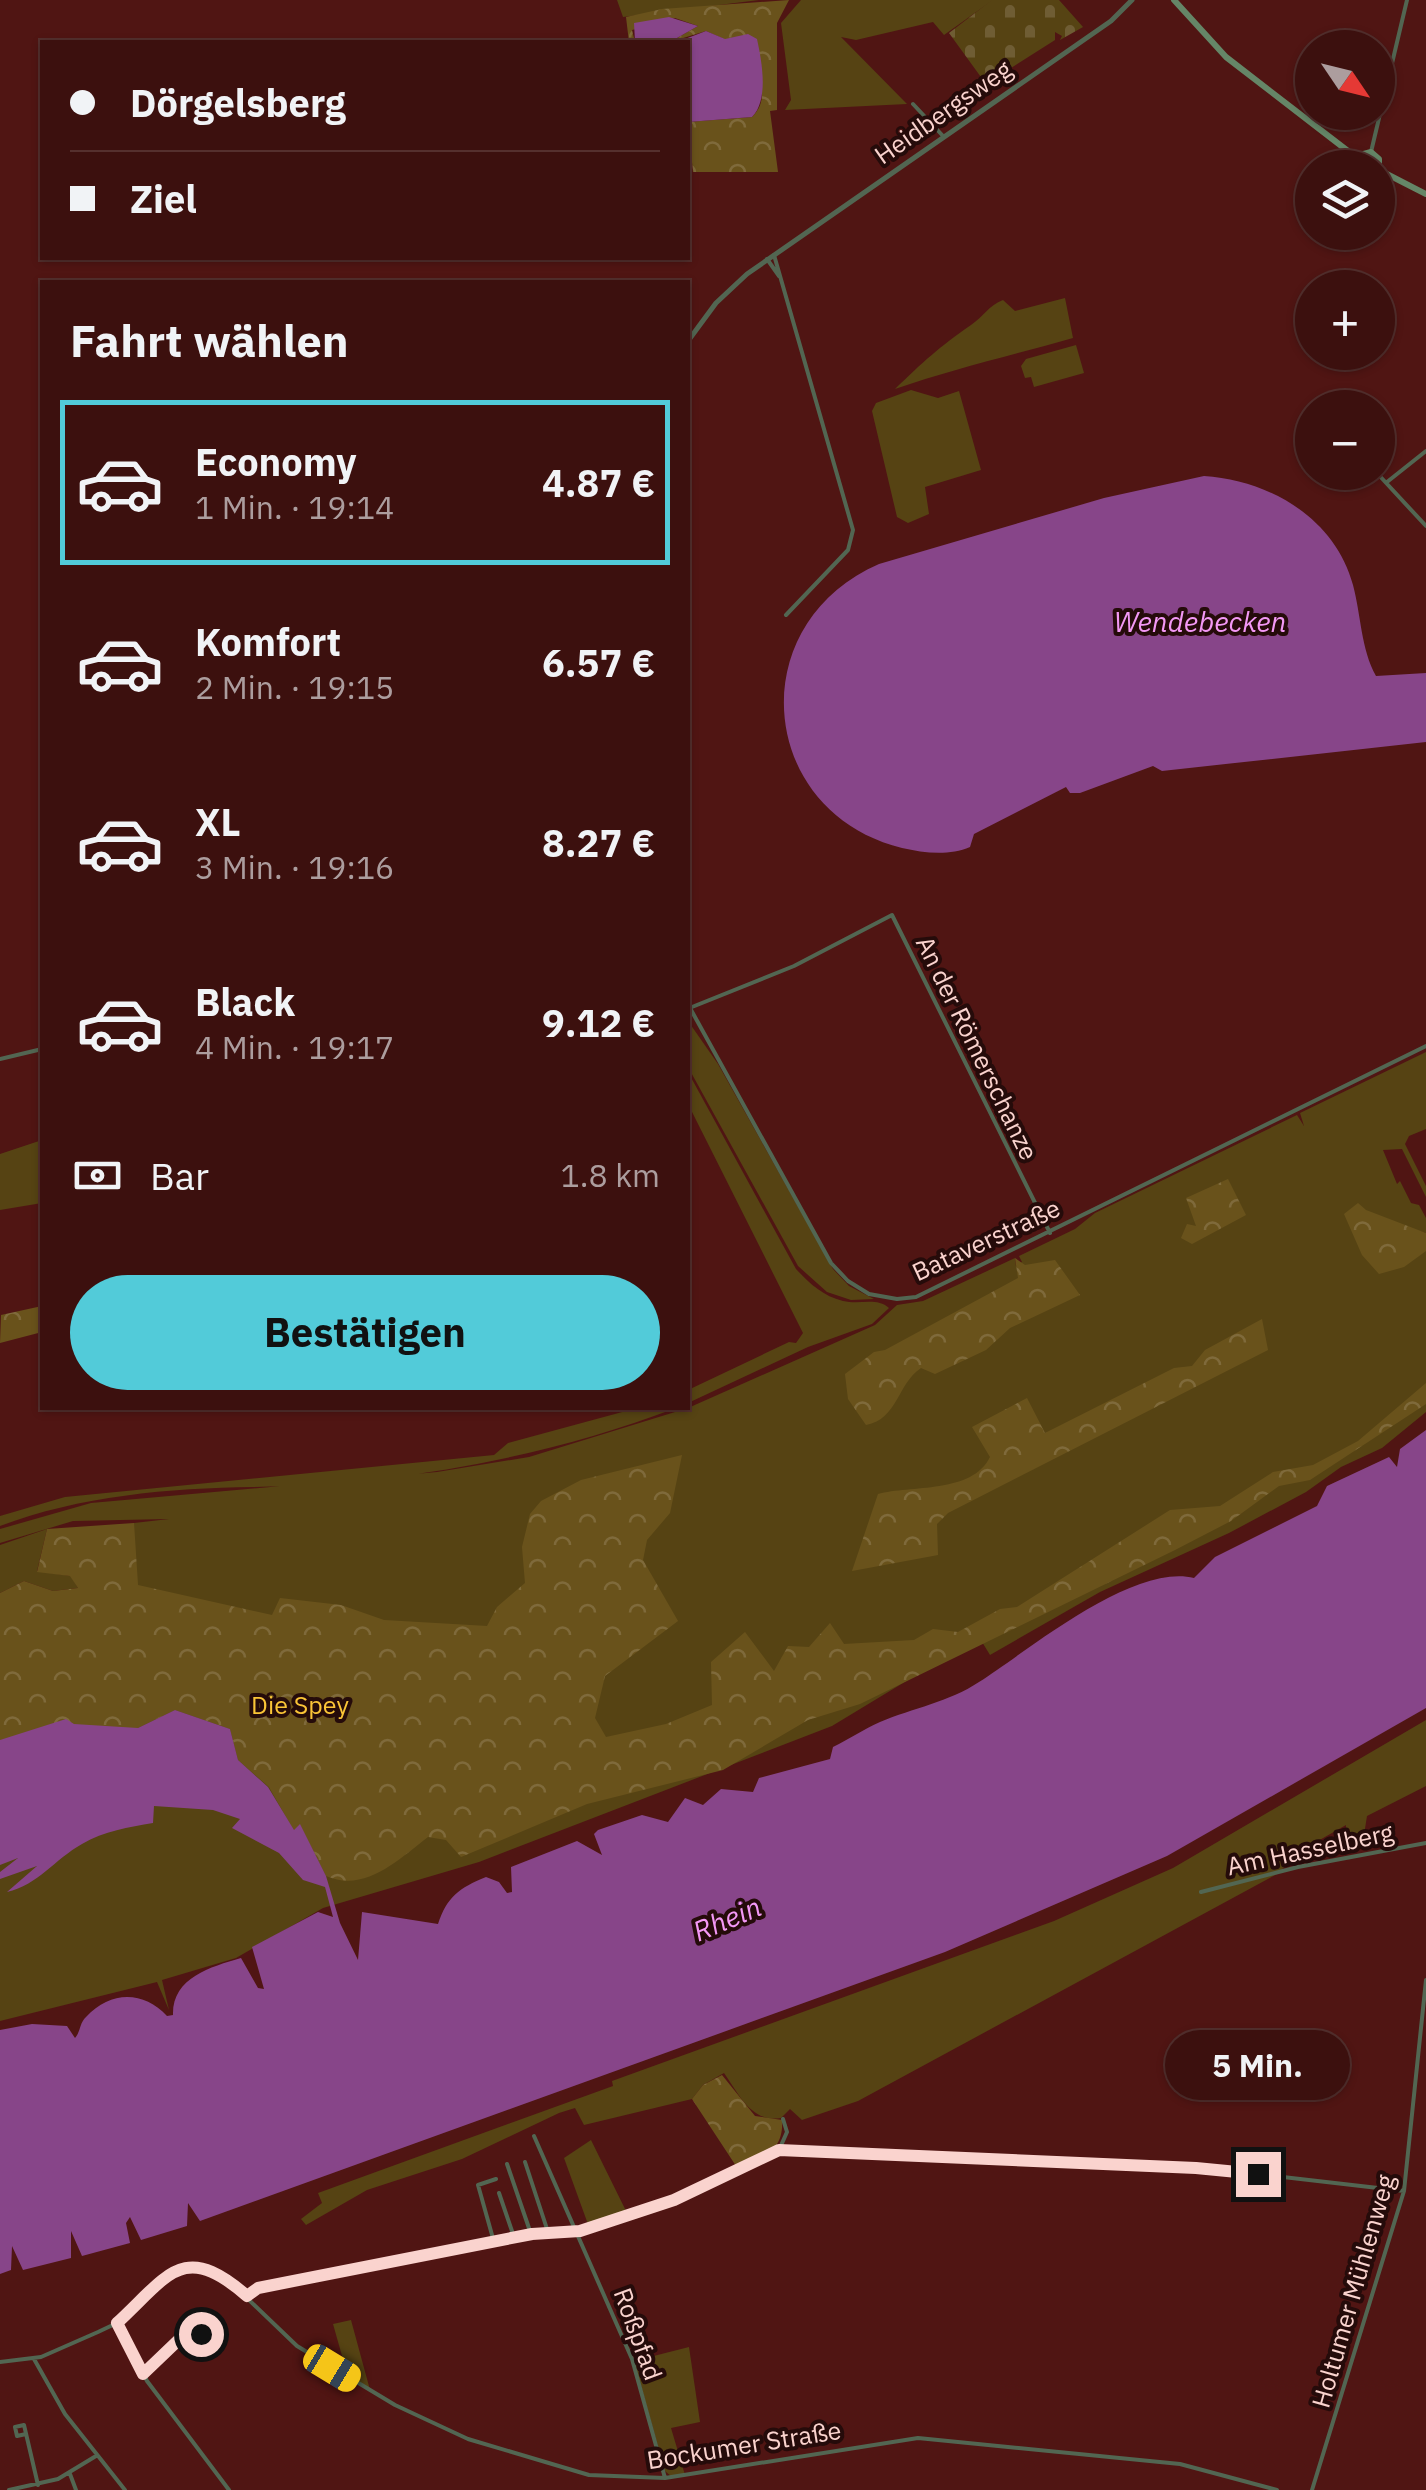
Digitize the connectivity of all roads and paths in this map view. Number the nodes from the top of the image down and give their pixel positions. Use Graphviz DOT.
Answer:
graph roads {
  1 [pos="1132,0"];
  2 [pos="1174,0"];
  3 [pos="1407,0"];
  4 [pos="913,104"];
  5 [pos="943,136"];
  6 [pos="1347,150"];
  7 [pos="1371,150"];
  8 [pos="1395,179"];
  9 [pos="1426,194"];
  10 [pos="774,254"];
  11 [pos="767,260"];
  12 [pos="784,284"];
  13 [pos="690,338"];
  14 [pos="1426,451"];
  15 [pos="1395,476"];
  16 [pos="1394,490"];
  17 [pos="1426,526"];
  18 [pos="786,615"];
  19 [pos="690,1005"];
  20 [pos="690,1010"];
  21 [pos="1426,1046"];
  22 [pos="40,1049"];
  23 [pos="0,1059"];
  24 [pos="1050,1233"];
  25 [pos="1426,1843"];
  26 [pos="1202,1892"];
  27 [pos="1426,1980"];
  28 [pos="784,2119"];
  29 [pos="534,2136"];
  30 [pos="779,2150"];
  31 [pos="526,2162"];
  32 [pos="507,2164"];
  33 [pos="496,2178"];
  34 [pos="1404,2191"];
  35 [pos="499,2192"];
  36 [pos="548,2232"];
  37 [pos="574,2232"];
  38 [pos="532,2234"];
  39 [pos="514,2237"];
  40 [pos="494,2242"];
  41 [pos="247,2296"];
  42 [pos="117,2323"];
  43 [pos="192,2330"];
  44 [pos="34,2359"];
  45 [pos="0,2362"];
  46 [pos="143,2374"];
  47 [pos="26,2434"];
  48 [pos="96,2456"];
  49 [pos="70,2474"];
  50 [pos="665,2478"];
  51 [pos="38,2485"];
  52 [pos="23,2489"];
  53 [pos="9,2490"];
  54 [pos="76,2490"];
  55 [pos="126,2490"];
  56 [pos="229,2490"];
  57 [pos="1277,2490"];
  58 [pos="1312,2490"];
  1 -- 5 [label="street, Heidbergsweg"];
  2 -- 6 [label="main road"];
  3 -- 7 [label="street"];
  4 -- 5 [label="street"];
  5 -- 10 [label="street, Heidbergsweg"];
  8 -- 9 [label="main road"];
  10 -- 11 [label="street, Heidbergsweg"];
  10 -- 12 [label="street"];
  11 -- 12 [label="street"];
  11 -- 13 [label="street"];
  12 -- 18 [label="street"];
  14 -- 15 [label="street"];
  16 -- 17 [label="street"];
  19 -- 24 [label="street, An der Römerschanze"];
  20 -- 24 [label="street, Bataverstraße"];
  21 -- 24 [label="street, Bataverstraße"];
  22 -- 23 [label="street"];
  25 -- 26 [label="street, Am Hasselberg"];
  27 -- 34 [label="street, Holtumer Mühlenweg"];
  28 -- 30 [label="street"];
  29 -- 37 [label="street, Roßpfad"];
  30 -- 34 [label="street"];
  30 -- 37 [label="street"];
  31 -- 36 [label="street"];
  32 -- 38 [label="street"];
  33 -- 40 [label="street"];
  34 -- 58 [label="street, Holtumer Mühlenweg"];
  35 -- 39 [label="street"];
  36 -- 37 [label="street"];
  36 -- 38 [label="street"];
  37 -- 50 [label="street, Roßpfad"];
  38 -- 39 [label="street"];
  39 -- 40 [label="street"];
  40 -- 41 [label="street"];
  41 -- 42 [label="street, Bockumer Straße"];
  41 -- 50 [label="street, Bockumer Straße"];
  42 -- 44 [label="street, Bockumer Straße"];
  42 -- 46 [label="street"];
  43 -- 46 [label="street"];
  44 -- 45 [label="street, Bockumer Straße"];
  44 -- 48 [label="street"];
  46 -- 56 [label="street"];
  47 -- 51 [label="street"];
  48 -- 49 [label="street"];
  48 -- 55 [label="street"];
  49 -- 51 [label="street"];
  49 -- 54 [label="street"];
  50 -- 57 [label="street, Bockumer Straße"];
  51 -- 52 [label="street"];
  52 -- 53 [label="street"];
}
